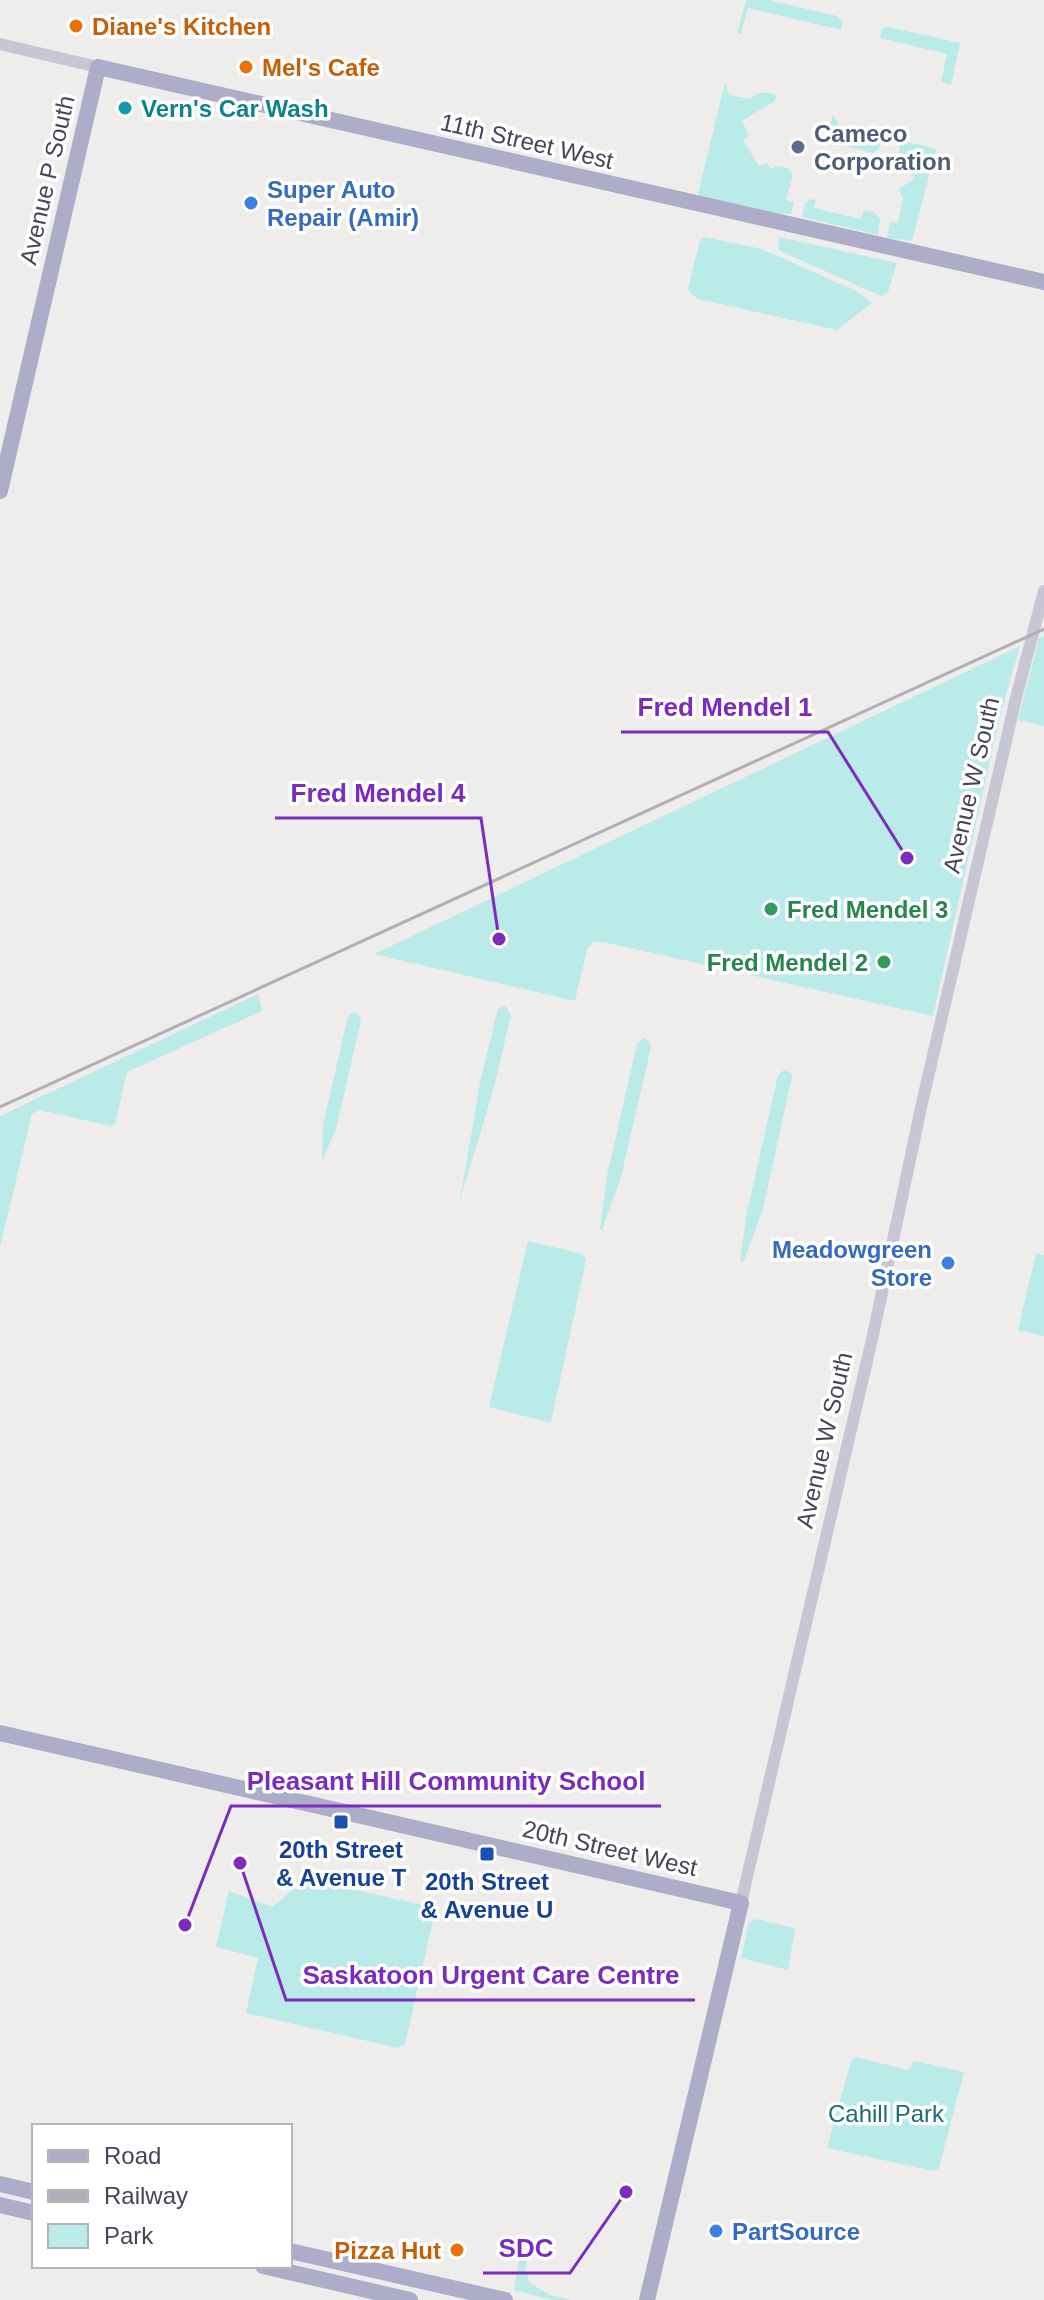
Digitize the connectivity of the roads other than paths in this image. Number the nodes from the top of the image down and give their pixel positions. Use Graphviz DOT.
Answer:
graph roads {
  1 [pos="0,44"];
  2 [pos="98,67"];
  3 [pos="1044,282"];
  4 [pos="0,491"];
  5 [pos="1044,591"];
  6 [pos="0,1733"];
  7 [pos="741,1903"];
  8 [pos="0,2184"];
  9 [pos="32,2192"];
  10 [pos="0,2205"];
  11 [pos="32,2213"];
  12 [pos="292,2251"];
  13 [pos="272,2268"];
  14 [pos="410,2300"];
  15 [pos="505,2300"];
  16 [pos="647,2300"];
  1 -- 2 [label="street, 11th Street West"];
  2 -- 3 [label="main road, 11th Street West"];
  2 -- 4 [label="main road, Avenue P South"];
  5 -- 7 [label="street, Avenue W South"];
  6 -- 7 [label="main road, 20th Street West"];
  7 -- 16 [label="main road, Avenue W South"];
  8 -- 9 [label="main road"];
  10 -- 11 [label="main road"];
  12 -- 15 [label="main road"];
  13 -- 14 [label="main road"];
}
